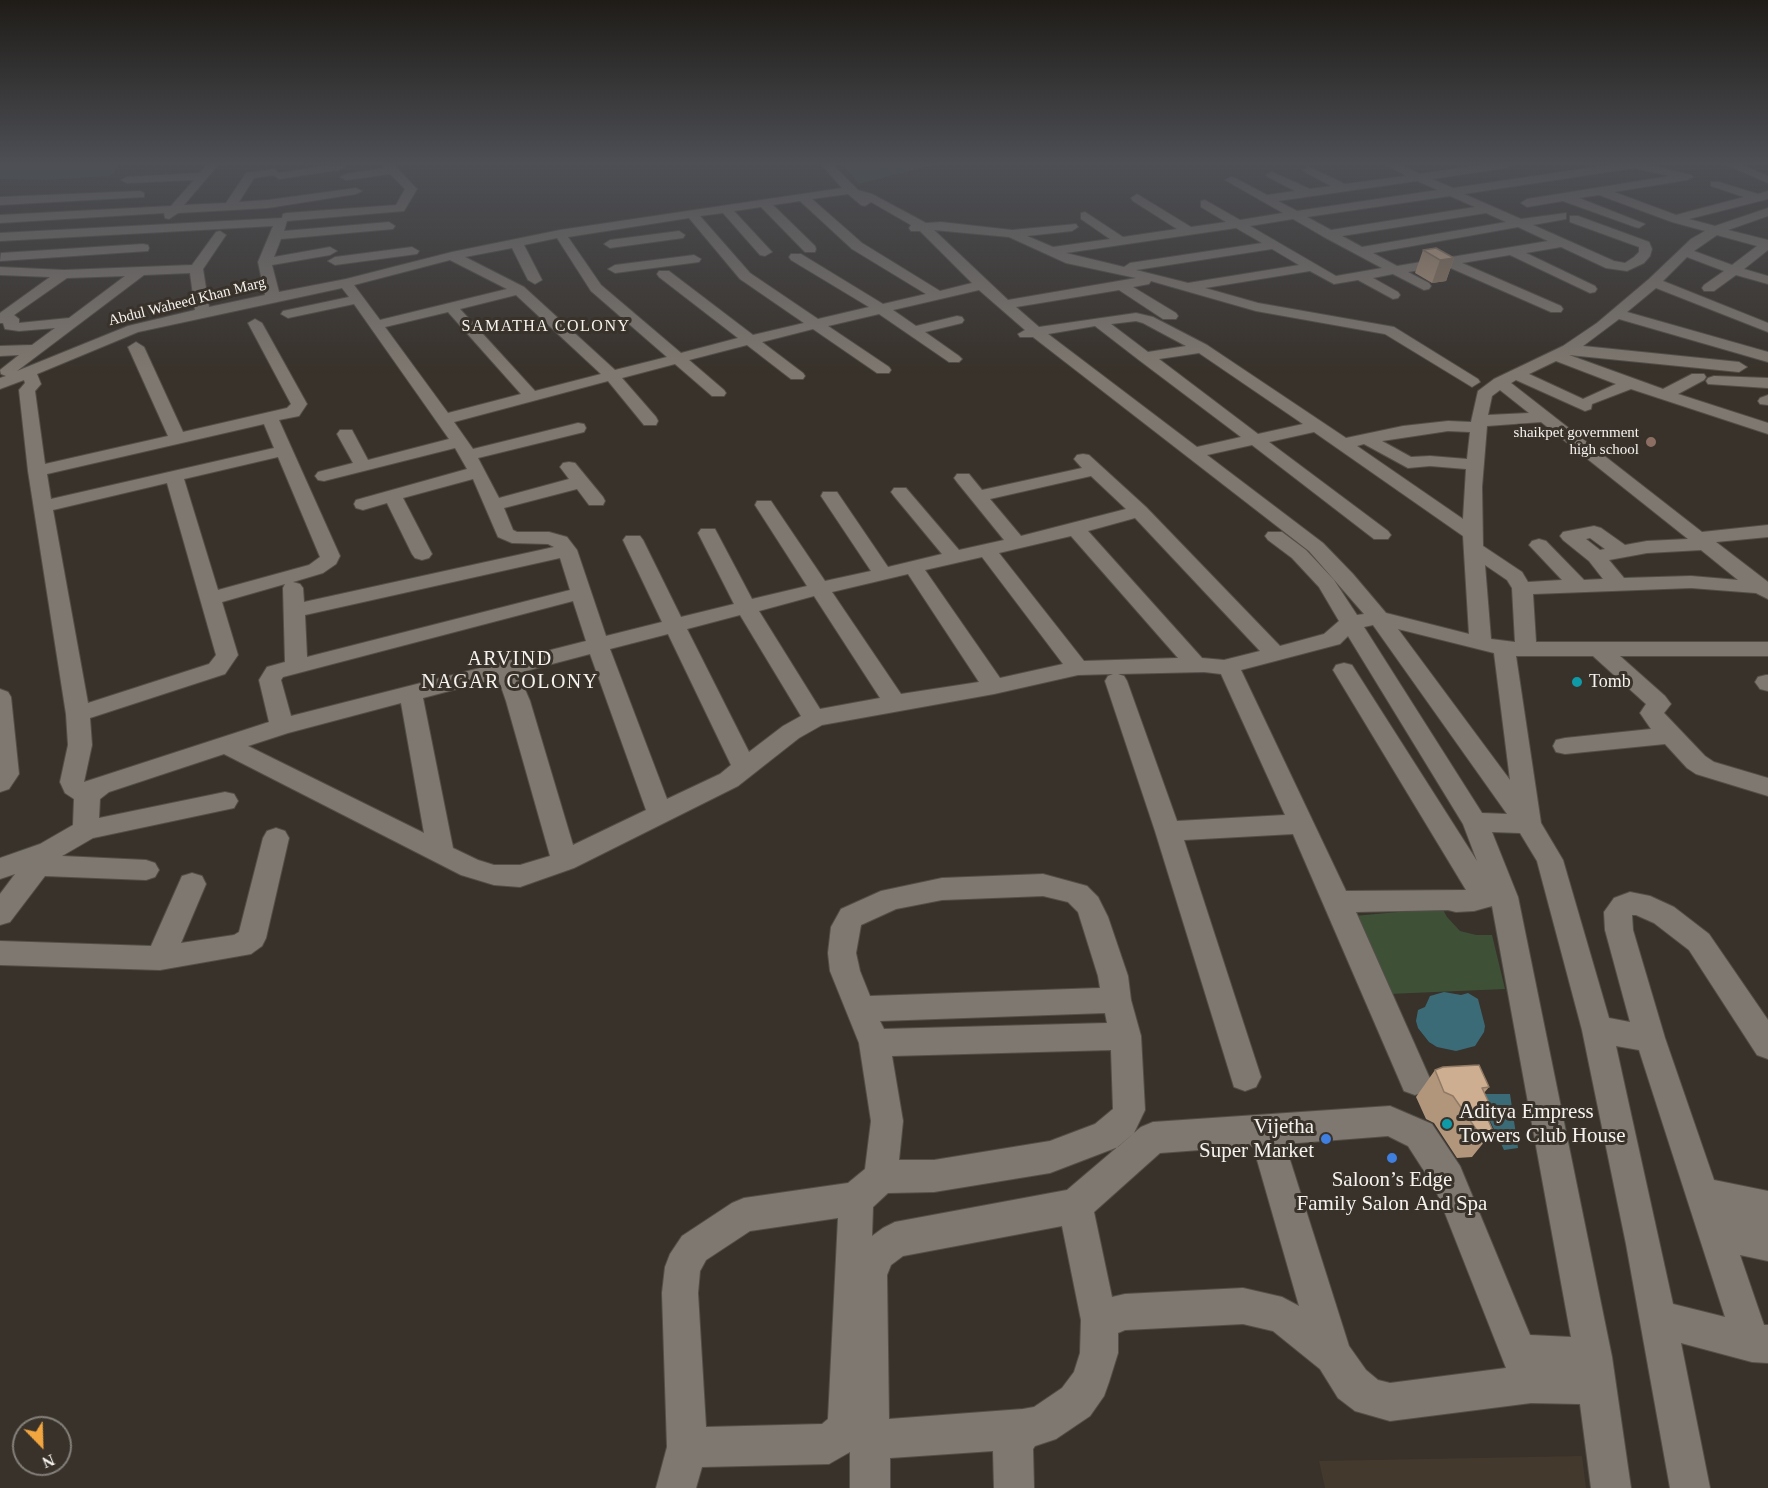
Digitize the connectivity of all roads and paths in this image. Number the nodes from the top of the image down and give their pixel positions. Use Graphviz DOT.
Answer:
graph roads {
  1 [pos="50,234"];
  2 [pos="152,234"];
  3 [pos="222,234"];
  4 [pos="291,234"];
  5 [pos="335,234"];
  6 [pos="558,234"];
  7 [pos="560,234"];
  8 [pos="639,234"];
  9 [pos="709,234"];
  10 [pos="749,234"];
  11 [pos="795,234"];
  12 [pos="844,234"];
  13 [pos="924,234"];
  14 [pos="1013,234"];
  15 [pos="1112,234"];
  16 [pos="1166,234"];
  17 [pos="1256,234"];
  18 [pos="1328,234"];
  19 [pos="1463,234"];
  20 [pos="1542,234"];
  21 [pos="1617,234"];
  22 [pos="1707,234"];
  23 [pos="1732,234"];
  24 [pos="679,235"];
  25 [pos="24,236"];
  26 [pos="275,236"];
  27 [pos="0,237"];
  28 [pos="643,240"];
  29 [pos="1121,241"];
  30 [pos="516,243"];
  31 [pos="1561,243"];
  32 [pos="610,244"];
  33 [pos="1767,244"];
  34 [pos="1274,245"];
  35 [pos="143,248"];
  36 [pos="810,249"];
  37 [pos="412,251"];
  38 [pos="1050,251"];
  39 [pos="1359,251"];
  40 [pos="1512,251"];
  41 [pos="765,252"];
  42 [pos="689,254"];
  43 [pos="333,256"];
  44 [pos="452,256"];
  45 [pos="624,256"];
  46 [pos="1665,256"];
  47 [pos="0,257"];
  48 [pos="796,257"];
  49 [pos="1749,257"];
  50 [pos="265,262"];
  51 [pos="1448,262"];
  52 [pos="1768,262"];
  53 [pos="656,264"];
  54 [pos="1312,267"];
  55 [pos="196,269"];
  56 [pos="615,269"];
  57 [pos="1116,270"];
  58 [pos="1734,270"];
  59 [pos="0,271"];
  60 [pos="1395,271"];
  61 [pos="121,272"];
  62 [pos="139,272"];
  63 [pos="64,274"];
  64 [pos="1360,276"];
  65 [pos="1158,279"];
  66 [pos="535,280"];
  67 [pos="1768,280"];
  68 [pos="349,282"];
  69 [pos="1654,282"];
  70 [pos="1121,285"];
  71 [pos="511,286"];
  72 [pos="976,286"];
  73 [pos="1424,286"];
  74 [pos="1187,287"];
  75 [pos="1709,288"];
  76 [pos="1590,289"];
  77 [pos="936,294"];
  78 [pos="1393,295"];
  79 [pos="273,297"];
  80 [pos="357,299"];
  81 [pos="1631,303"];
  82 [pos="1004,305"];
  83 [pos="452,308"];
  84 [pos="880,308"];
  85 [pos="1556,309"];
  86 [pos="203,314"];
  87 [pos="288,314"];
  88 [pos="1617,314"];
  89 [pos="1768,314"];
  90 [pos="1744,318"];
  91 [pos="957,320"];
  92 [pos="1148,320"];
  93 [pos="1098,321"];
  94 [pos="72,322"];
  95 [pos="255,323"];
  96 [pos="815,324"];
  97 [pos="376,325"];
  98 [pos="1602,326"];
  99 [pos="1768,328"];
  100 [pos="913,331"];
  101 [pos="1624,332"];
  102 [pos="1028,333"];
  103 [pos="749,340"];
  104 [pos="1768,343"];
  105 [pos="1669,345"];
  106 [pos="136,346"];
  107 [pos="1202,348"];
  108 [pos="37,349"];
  109 [pos="0,351"];
  110 [pos="1562,352"];
  111 [pos="1703,355"];
  112 [pos="1144,357"];
  113 [pos="1768,357"];
  114 [pos="954,359"];
  115 [pos="680,360"];
  116 [pos="1739,367"];
  117 [pos="883,370"];
  118 [pos="797,376"];
  119 [pos="613,377"];
  120 [pos="1508,378"];
  121 [pos="12,380"];
  122 [pos="1472,382"];
  123 [pos="1768,383"];
  124 [pos="1630,384"];
  125 [pos="718,393"];
  126 [pos="1665,395"];
  127 [pos="532,397"];
  128 [pos="269,417"];
  129 [pos="1545,417"];
  130 [pos="446,420"];
  131 [pos="650,422"];
  132 [pos="1479,424"];
  133 [pos="1317,426"];
  134 [pos="578,428"];
  135 [pos="1768,429"];
  136 [pos="346,434"];
  137 [pos="1366,438"];
  138 [pos="178,439"];
  139 [pos="1253,440"];
  140 [pos="1342,444"];
  141 [pos="282,451"];
  142 [pos="1193,453"];
  143 [pos="469,456"];
  144 [pos="1475,465"];
  145 [pos="363,466"];
  146 [pos="569,467"];
  147 [pos="37,471"];
  148 [pos="174,476"];
  149 [pos="324,476"];
  150 [pos="963,478"];
  151 [pos="581,482"];
  152 [pos="900,492"];
  153 [pos="393,496"];
  154 [pos="830,496"];
  155 [pos="978,496"];
  156 [pos="596,501"];
  157 [pos="363,504"];
  158 [pos="492,505"];
  159 [pos="764,505"];
  160 [pos="43,507"];
  161 [pos="1139,511"];
  162 [pos="1075,529"];
  163 [pos="1768,531"];
  164 [pos="708,533"];
  165 [pos="1381,535"];
  166 [pos="633,540"];
  167 [pos="1473,541"];
  168 [pos="1704,541"];
  169 [pos="1016,542"];
  170 [pos="1539,545"];
  171 [pos="987,549"];
  172 [pos="567,550"];
  173 [pos="1621,552"];
  174 [pos="422,554"];
  175 [pos="954,556"];
  176 [pos="1600,561"];
  177 [pos="913,567"];
  178 [pos="1562,568"];
  179 [pos="883,574"];
  180 [pos="1618,584"];
  181 [pos="1578,585"];
  182 [pos="292,588"];
  183 [pos="1522,588"];
  184 [pos="818,589"];
  185 [pos="1767,590"];
  186 [pos="581,593"];
  187 [pos="211,599"];
  188 [pos="746,607"];
  189 [pos="294,610"];
  190 [pos="1364,620"];
  191 [pos="674,626"];
  192 [pos="598,645"];
  193 [pos="1504,647"];
  194 [pos="1599,649"];
  195 [pos="1768,649"];
  196 [pos="1276,655"];
  197 [pos="296,665"];
  198 [pos="1196,665"];
  199 [pos="505,668"];
  200 [pos="1078,668"];
  201 [pos="1344,670"];
  202 [pos="1232,674"];
  203 [pos="1116,681"];
  204 [pos="994,687"];
  205 [pos="410,692"];
  206 [pos="0,697"];
  207 [pos="895,703"];
  208 [pos="78,714"];
  209 [pos="814,719"];
  210 [pos="282,726"];
  211 [pos="1671,735"];
  212 [pos="226,745"];
  213 [pos="1564,746"];
  214 [pos="746,769"];
  215 [pos="0,783"];
  216 [pos="1768,787"];
  217 [pos="87,795"];
  218 [pos="225,801"];
  219 [pos="660,814"];
  220 [pos="1475,822"];
  221 [pos="1302,824"];
  222 [pos="1528,824"];
  223 [pos="86,830"];
  224 [pos="1168,831"];
  225 [pos="276,838"];
  226 [pos="441,853"];
  227 [pos="43,858"];
  228 [pos="565,861"];
  229 [pos="0,869"];
  230 [pos="146,870"];
  231 [pos="192,884"];
  232 [pos="1489,897"];
  233 [pos="1338,902"];
  234 [pos="0,914"];
  235 [pos="0,954"];
  236 [pos="160,958"];
  237 [pos="1116,1000"];
  238 [pos="861,1009"];
  239 [pos="1597,1030"];
  240 [pos="1126,1036"];
  241 [pos="1643,1037"];
  242 [pos="873,1043"];
  243 [pos="1768,1045"];
  244 [pos="1245,1077"];
  245 [pos="1415,1081"];
  246 [pos="1265,1131"];
  247 [pos="868,1188"];
  248 [pos="1703,1194"];
  249 [pos="1076,1206"];
  250 [pos="1768,1208"];
  251 [pos="1717,1233"];
  252 [pos="1768,1243"];
  253 [pos="1658,1318"];
  254 [pos="1099,1320"];
  255 [pos="1760,1343"];
  256 [pos="1333,1356"];
  257 [pos="1525,1369"];
  258 [pos="1596,1371"];
  259 [pos="1023,1429"];
  260 [pos="871,1440"];
  261 [pos="687,1447"];
  262 [pos="676,1488"];
  263 [pos="870,1488"];
  264 [pos="1014,1488"];
  265 [pos="1611,1488"];
  266 [pos="1690,1488"];
  1 -- 25 [label="street"];
  2 -- 35 [label="street"];
  3 -- 55 [label="street"];
  4 -- 26 [label="street"];
  5 -- 43 [label="street"];
  6 -- 30 [label="street, Abdul Waheed Khan Marg"];
  7 -- 115 [label="street"];
  8 -- 28 [label="street"];
  9 -- 96 [label="street"];
  10 -- 41 [label="street"];
  11 -- 36 [label="street"];
  12 -- 77 [label="street"];
  13 -- 72 [label="street"];
  14 -- 38 [label="street"];
  15 -- 29 [label="street"];
  16 -- 29 [label="street"];
  17 -- 34 [label="street"];
  18 -- 39 [label="street"];
  19 -- 39 [label="street"];
  20 -- 31 [label="street"];
  21 -- 46 [label="street"];
  22 -- 46 [label="street"];
  23 -- 33 [label="street"];
  24 -- 28 [label="street"];
  25 -- 27 [label="street"];
  25 -- 47 [label="street"];
  26 -- 50 [label="street"];
  28 -- 32 [label="street"];
  28 -- 53 [label="street"];
  29 -- 38 [label="street"];
  30 -- 44 [label="street, Abdul Waheed Khan Marg"];
  30 -- 66 [label="street"];
  31 -- 40 [label="street"];
  31 -- 46 [label="street"];
  33 -- 49 [label="street"];
  34 -- 54 [label="street"];
  34 -- 57 [label="street"];
  35 -- 47 [label="street"];
  35 -- 61 [label="street"];
  37 -- 43 [label="street"];
  38 -- 57 [label="street"];
  39 -- 60 [label="street"];
  40 -- 51 [label="street"];
  40 -- 76 [label="street"];
  42 -- 53 [label="street"];
  43 -- 50 [label="street"];
  43 -- 68 [label="street"];
  44 -- 68 [label="street, Abdul Waheed Khan Marg"];
  44 -- 71 [label="street"];
  45 -- 53 [label="street"];
  46 -- 58 [label="street"];
  46 -- 69 [label="street"];
  48 -- 84 [label="street"];
  49 -- 52 [label="street"];
  49 -- 58 [label="street"];
  50 -- 79 [label="street"];
  51 -- 60 [label="street"];
  51 -- 85 [label="street"];
  53 -- 56 [label="street"];
  53 -- 103 [label="street"];
  54 -- 64 [label="street"];
  54 -- 74 [label="street"];
  55 -- 62 [label="street"];
  55 -- 86 [label="street"];
  57 -- 65 [label="street"];
  58 -- 67 [label="street"];
  58 -- 75 [label="street"];
  59 -- 63 [label="street"];
  60 -- 64 [label="street"];
  60 -- 73 [label="street"];
  61 -- 62 [label="street"];
  61 -- 63 [label="street"];
  62 -- 94 [label="street"];
  63 -- 94 [label="street"];
  64 -- 78 [label="street"];
  65 -- 70 [label="street"];
  65 -- 74 [label="street"];
  68 -- 79 [label="street, Abdul Waheed Khan Marg"];
  68 -- 80 [label="street"];
  69 -- 81 [label="street"];
  69 -- 90 [label="street"];
  70 -- 82 [label="street"];
  70 -- 92 [label="street"];
  71 -- 83 [label="street"];
  71 -- 119 [label="street"];
  72 -- 77 [label="street"];
  72 -- 82 [label="street"];
  72 -- 102 [label="street"];
  74 -- 122 [label="street"];
  77 -- 84 [label="street"];
  79 -- 86 [label="street, Abdul Waheed Khan Marg"];
  80 -- 87 [label="street"];
  80 -- 97 [label="street"];
  81 -- 88 [label="street"];
  81 -- 104 [label="street"];
  82 -- 102 [label="street"];
  83 -- 97 [label="street"];
  83 -- 127 [label="street"];
  84 -- 96 [label="street"];
  84 -- 100 [label="street"];
  86 -- 121 [label="street, Abdul Waheed Khan Marg"];
  88 -- 98 [label="street"];
  88 -- 113 [label="street"];
  89 -- 90 [label="street"];
  90 -- 99 [label="street"];
  91 -- 100 [label="street"];
  92 -- 93 [label="street"];
  92 -- 107 [label="street"];
  93 -- 102 [label="street"];
  93 -- 112 [label="street"];
  94 -- 108 [label="street"];
  95 -- 128 [label="street"];
  96 -- 103 [label="street"];
  96 -- 117 [label="street"];
  97 -- 130 [label="street"];
  98 -- 101 [label="street"];
  98 -- 110 [label="street"];
  100 -- 114 [label="street"];
  102 -- 142 [label="street"];
  102 -- 190 [label="street"];
  103 -- 115 [label="street"];
  103 -- 118 [label="street"];
  105 -- 111 [label="street"];
  106 -- 138 [label="street"];
  107 -- 112 [label="street"];
  107 -- 133 [label="street"];
  108 -- 109 [label="street"];
  108 -- 121 [label="street"];
  110 -- 116 [label="street"];
  110 -- 120 [label="street"];
  110 -- 124 [label="street"];
  112 -- 139 [label="street"];
  115 -- 119 [label="street"];
  115 -- 125 [label="street"];
  119 -- 127 [label="street"];
  119 -- 131 [label="street"];
  120 -- 124 [label="street"];
  120 -- 129 [label="street"];
  120 -- 132 [label="street"];
  121 -- 147 [label="street"];
  123 -- 126 [label="street"];
  124 -- 126 [label="street"];
  126 -- 135 [label="street"];
  127 -- 130 [label="street"];
  128 -- 138 [label="street"];
  128 -- 141 [label="street"];
  129 -- 132 [label="street"];
  129 -- 168 [label="street"];
  130 -- 143 [label="street"];
  132 -- 137 [label="street"];
  132 -- 144 [label="street"];
  133 -- 139 [label="street"];
  133 -- 140 [label="street"];
  134 -- 143 [label="street"];
  136 -- 145 [label="street"];
  137 -- 140 [label="street"];
  137 -- 144 [label="street"];
  138 -- 147 [label="street"];
  139 -- 142 [label="street"];
  139 -- 165 [label="street"];
  140 -- 167 [label="street"];
  141 -- 148 [label="street"];
  141 -- 187 [label="street"];
  142 -- 190 [label="street"];
  143 -- 145 [label="street"];
  143 -- 153 [label="street"];
  143 -- 158 [label="street"];
  144 -- 167 [label="street"];
  145 -- 149 [label="street"];
  146 -- 151 [label="street"];
  147 -- 160 [label="street"];
  148 -- 160 [label="street"];
  148 -- 187 [label="street"];
  150 -- 155 [label="street"];
  151 -- 156 [label="street"];
  151 -- 158 [label="street"];
  152 -- 175 [label="street"];
  153 -- 157 [label="street"];
  153 -- 174 [label="street"];
  154 -- 179 [label="street"];
  155 -- 161 [label="street"];
  155 -- 169 [label="street"];
  158 -- 172 [label="street"];
  159 -- 184 [label="street"];
  160 -- 208 [label="street"];
  161 -- 162 [label="street"];
  161 -- 196 [label="street"];
  162 -- 169 [label="street"];
  162 -- 198 [label="street"];
  163 -- 168 [label="street"];
  164 -- 188 [label="street"];
  166 -- 191 [label="street"];
  167 -- 183 [label="street"];
  167 -- 193 [label="street"];
  168 -- 173 [label="street"];
  168 -- 185 [label="street"];
  169 -- 171 [label="street"];
  170 -- 178 [label="street"];
  171 -- 175 [label="street"];
  171 -- 200 [label="street"];
  172 -- 186 [label="street"];
  172 -- 189 [label="street"];
  173 -- 176 [label="street"];
  173 -- 176 [label="street"];
  175 -- 177 [label="street"];
  176 -- 178 [label="street"];
  176 -- 180 [label="street"];
  177 -- 179 [label="street"];
  177 -- 204 [label="street"];
  178 -- 181 [label="street"];
  179 -- 184 [label="street"];
  180 -- 181 [label="street"];
  180 -- 185 [label="street"];
  181 -- 183 [label="street"];
  182 -- 189 [label="street"];
  183 -- 193 [label="street"];
  184 -- 188 [label="street"];
  184 -- 207 [label="street"];
  186 -- 192 [label="street"];
  186 -- 197 [label="street"];
  187 -- 208 [label="street"];
  188 -- 191 [label="street"];
  188 -- 209 [label="street"];
  189 -- 197 [label="street"];
  190 -- 193 [label="street"];
  190 -- 196 [label="street"];
  190 -- 220 [label="street"];
  190 -- 222 [label="street"];
  191 -- 192 [label="street"];
  191 -- 214 [label="street"];
  192 -- 199 [label="street"];
  192 -- 219 [label="street"];
  193 -- 194 [label="street"];
  193 -- 222 [label="street"];
  194 -- 195 [label="street"];
  194 -- 211 [label="street"];
  196 -- 198 [label="street"];
  197 -- 210 [label="street"];
  198 -- 200 [label="street"];
  199 -- 205 [label="street"];
  199 -- 228 [label="street"];
  200 -- 204 [label="street"];
  201 -- 232 [label="street"];
  202 -- 221 [label="street"];
  203 -- 224 [label="street"];
  204 -- 207 [label="street"];
  205 -- 210 [label="street"];
  205 -- 226 [label="street"];
  206 -- 215 [label="street"];
  207 -- 209 [label="street"];
  208 -- 217 [label="street"];
  209 -- 214 [label="street"];
  210 -- 212 [label="street"];
  211 -- 213 [label="street"];
  211 -- 216 [label="street"];
  212 -- 217 [label="street"];
  212 -- 226 [label="street"];
  214 -- 219 [label="street"];
  217 -- 223 [label="street"];
  218 -- 223 [label="street"];
  219 -- 228 [label="street"];
  220 -- 222 [label="street"];
  220 -- 232 [label="street"];
  221 -- 224 [label="street"];
  221 -- 233 [label="street"];
  222 -- 239 [label="street"];
  223 -- 227 [label="street"];
  224 -- 244 [label="street"];
  225 -- 236 [label="street"];
  226 -- 228 [label="street"];
  227 -- 229 [label="street"];
  227 -- 230 [label="street"];
  227 -- 234 [label="street"];
  231 -- 236 [label="street"];
  232 -- 233 [label="street"];
  232 -- 258 [label="street"];
  233 -- 245 [label="street"];
  235 -- 236 [label="street"];
  237 -- 238 [label="street"];
  237 -- 238 [label="street"];
  237 -- 240 [label="street"];
  238 -- 242 [label="street"];
  239 -- 241 [label="street"];
  239 -- 253 [label="street"];
  240 -- 242 [label="street"];
  240 -- 247 [label="street"];
  241 -- 243 [label="street"];
  241 -- 248 [label="street"];
  242 -- 247 [label="street"];
  246 -- 249 [label="street"];
  246 -- 256 [label="street"];
  246 -- 257 [label="street"];
  247 -- 261 [label="street"];
  247 -- 261 [label="street"];
  248 -- 250 [label="street"];
  248 -- 251 [label="street"];
  249 -- 254 [label="street"];
  249 -- 260 [label="street"];
  251 -- 252 [label="street"];
  251 -- 255 [label="street"];
  253 -- 255 [label="street"];
  253 -- 266 [label="street"];
  254 -- 256 [label="street"];
  254 -- 259 [label="street"];
  256 -- 257 [label="street"];
  257 -- 258 [label="street"];
  258 -- 265 [label="street"];
  259 -- 260 [label="street"];
  259 -- 264 [label="street"];
  260 -- 263 [label="street"];
  261 -- 262 [label="street"];
}
